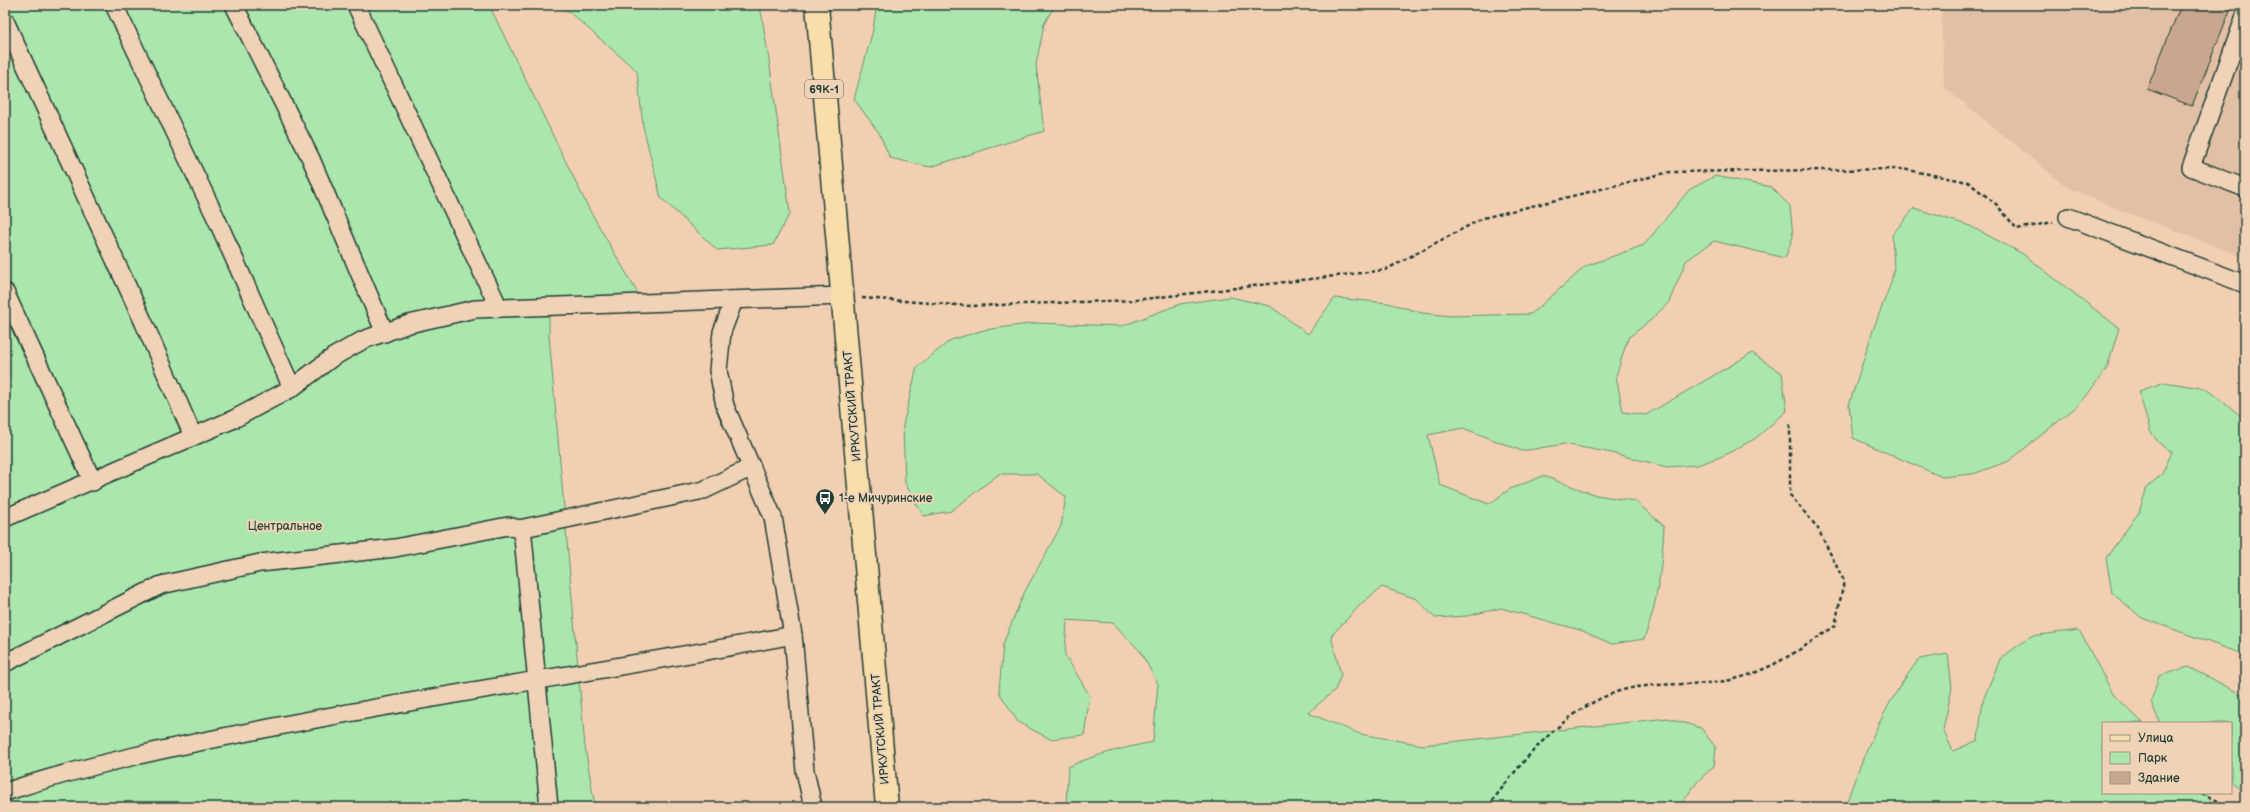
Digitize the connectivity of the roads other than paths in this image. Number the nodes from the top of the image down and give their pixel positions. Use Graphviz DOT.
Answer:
graph roads {
  1 [pos="114,5"];
  2 [pos="234,5"];
  3 [pos="356,5"];
  4 [pos="817,5"];
  5 [pos="2245,16"];
  6 [pos="5,21"];
  7 [pos="2245,188"];
  8 [pos="2068,217"];
  9 [pos="2245,284"];
  10 [pos="5,292"];
  11 [pos="843,296"];
  12 [pos="734,300"];
  13 [pos="499,308"];
  14 [pos="385,332"];
  15 [pos="292,388"];
  16 [pos="193,436"];
  17 [pos="752,467"];
  18 [pos="93,482"];
  19 [pos="5,518"];
  20 [pos="518,529"];
  21 [pos="793,635"];
  22 [pos="5,663"];
  23 [pos="536,680"];
  24 [pos="5,792"];
  25 [pos="549,807"];
  26 [pos="813,807"];
  27 [pos="887,807"];
  1 -- 15 [label="street"];
  2 -- 14 [label="street"];
  3 -- 13 [label="street"];
  4 -- 11 [label="main road, ИРКУТСКИЙ ТРАКТ / 69К-1"];
  5 -- 7 [label="street"];
  6 -- 16 [label="street"];
  8 -- 9 [label="street"];
  10 -- 18 [label="street"];
  11 -- 12 [label="street"];
  11 -- 27 [label="main road, ИРКУТСКИЙ ТРАКТ / 69К-1"];
  12 -- 13 [label="street"];
  12 -- 17 [label="street"];
  13 -- 14 [label="street"];
  14 -- 15 [label="street"];
  15 -- 16 [label="street"];
  16 -- 18 [label="street"];
  17 -- 20 [label="street"];
  17 -- 21 [label="street"];
  18 -- 19 [label="street"];
  20 -- 22 [label="street"];
  20 -- 23 [label="street"];
  21 -- 23 [label="street"];
  21 -- 26 [label="street"];
  23 -- 24 [label="street"];
  23 -- 25 [label="street"];
}
